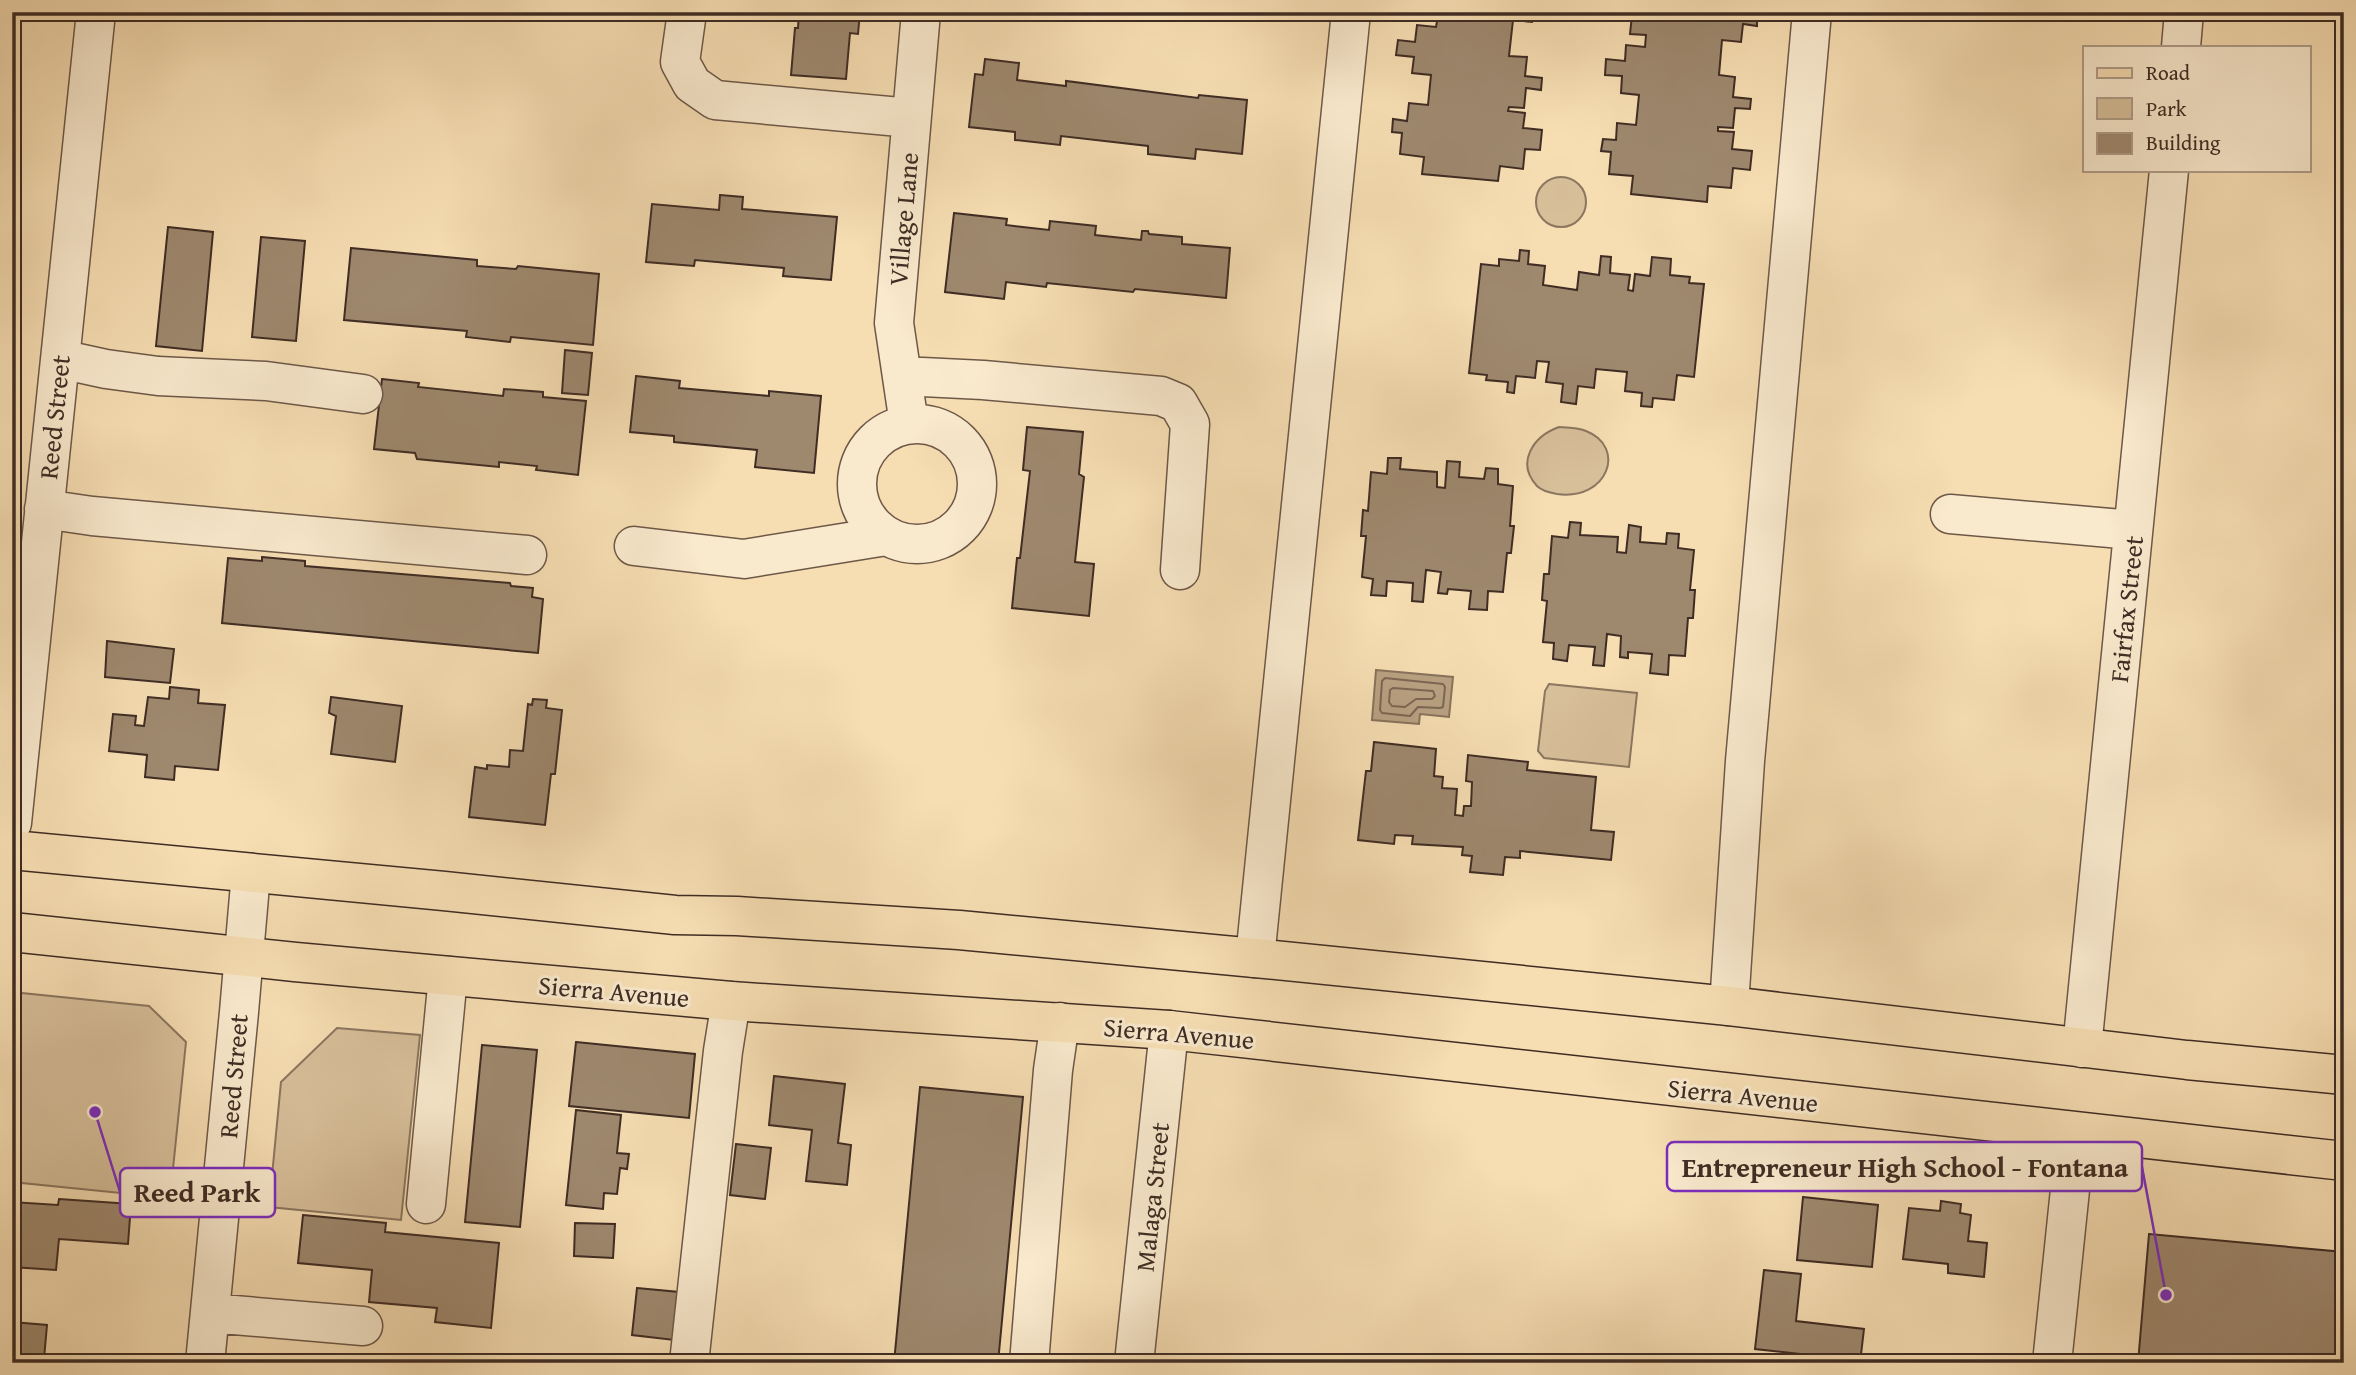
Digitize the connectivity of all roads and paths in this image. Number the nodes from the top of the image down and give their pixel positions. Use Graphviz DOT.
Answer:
graph roads {
  1 [pos="96,12"];
  2 [pos="687,12"];
  3 [pos="921,12"];
  4 [pos="1352,12"];
  5 [pos="1812,12"];
  6 [pos="2184,12"];
  7 [pos="2181,46"];
  8 [pos="911,117"];
  9 [pos="2169,172"];
  10 [pos="60,359"];
  11 [pos="902,376"];
  12 [pos="363,394"];
  13 [pos="909,424"];
  14 [pos="44,509"];
  15 [pos="1950,514"];
  16 [pos="2133,530"];
  17 [pos="886,536"];
  18 [pos="634,546"];
  19 [pos="527,555"];
  20 [pos="1180,570"];
  21 [pos="12,823"];
  22 [pos="12,850"];
  23 [pos="251,873"];
  24 [pos="12,932"];
  25 [pos="243,955"];
  26 [pos="1255,958"];
  27 [pos="448,976"];
  28 [pos="731,1001"];
  29 [pos="1729,1006"];
  30 [pos="1060,1022"];
  31 [pos="1169,1030"];
  32 [pos="2082,1048"];
  33 [pos="2344,1075"];
  34 [pos="2076,1132"];
  35 [pos="2344,1161"];
  36 [pos="426,1204"];
  37 [pos="210,1313"];
  38 [pos="363,1326"];
  39 [pos="205,1363"];
  40 [pos="689,1363"];
  41 [pos="1029,1363"];
  42 [pos="1134,1363"];
  43 [pos="2052,1363"];
  1 -- 10 [label="street, Reed Street"];
  2 -- 8 [label="street"];
  3 -- 8 [label="street, Village Lane"];
  4 -- 26 [label="street"];
  5 -- 29 [label="street"];
  6 -- 7 [label="street"];
  8 -- 11 [label="street, Village Lane"];
  9 -- 16 [label="street, Fairfax Street"];
  10 -- 12 [label="street"];
  10 -- 14 [label="street, Reed Street"];
  11 -- 13 [label="street, Village Lane"];
  11 -- 20 [label="street"];
  13 -- 17 [label="street"];
  13 -- 17 [label="street"];
  14 -- 19 [label="street"];
  14 -- 21 [label="street, Reed Street"];
  15 -- 16 [label="street"];
  16 -- 32 [label="street, Fairfax Street"];
  17 -- 18 [label="street"];
  22 -- 23 [label="main road"];
  23 -- 25 [label="street, Reed Street"];
  23 -- 26 [label="main road"];
  24 -- 25 [label="main road, Sierra Avenue"];
  25 -- 27 [label="main road, Sierra Avenue"];
  25 -- 37 [label="street, Reed Street"];
  26 -- 29 [label="main road"];
  27 -- 28 [label="main road, Sierra Avenue"];
  27 -- 36 [label="street"];
  28 -- 30 [label="main road, Sierra Avenue"];
  28 -- 40 [label="street"];
  29 -- 32 [label="main road"];
  30 -- 31 [label="main road, Sierra Avenue"];
  30 -- 41 [label="street"];
  31 -- 34 [label="main road, Sierra Avenue"];
  31 -- 42 [label="street, Malaga Street"];
  32 -- 33 [label="main road"];
  34 -- 35 [label="main road, Sierra Avenue"];
  34 -- 43 [label="street"];
  37 -- 38 [label="street"];
  37 -- 39 [label="street, Reed Street"];
}
